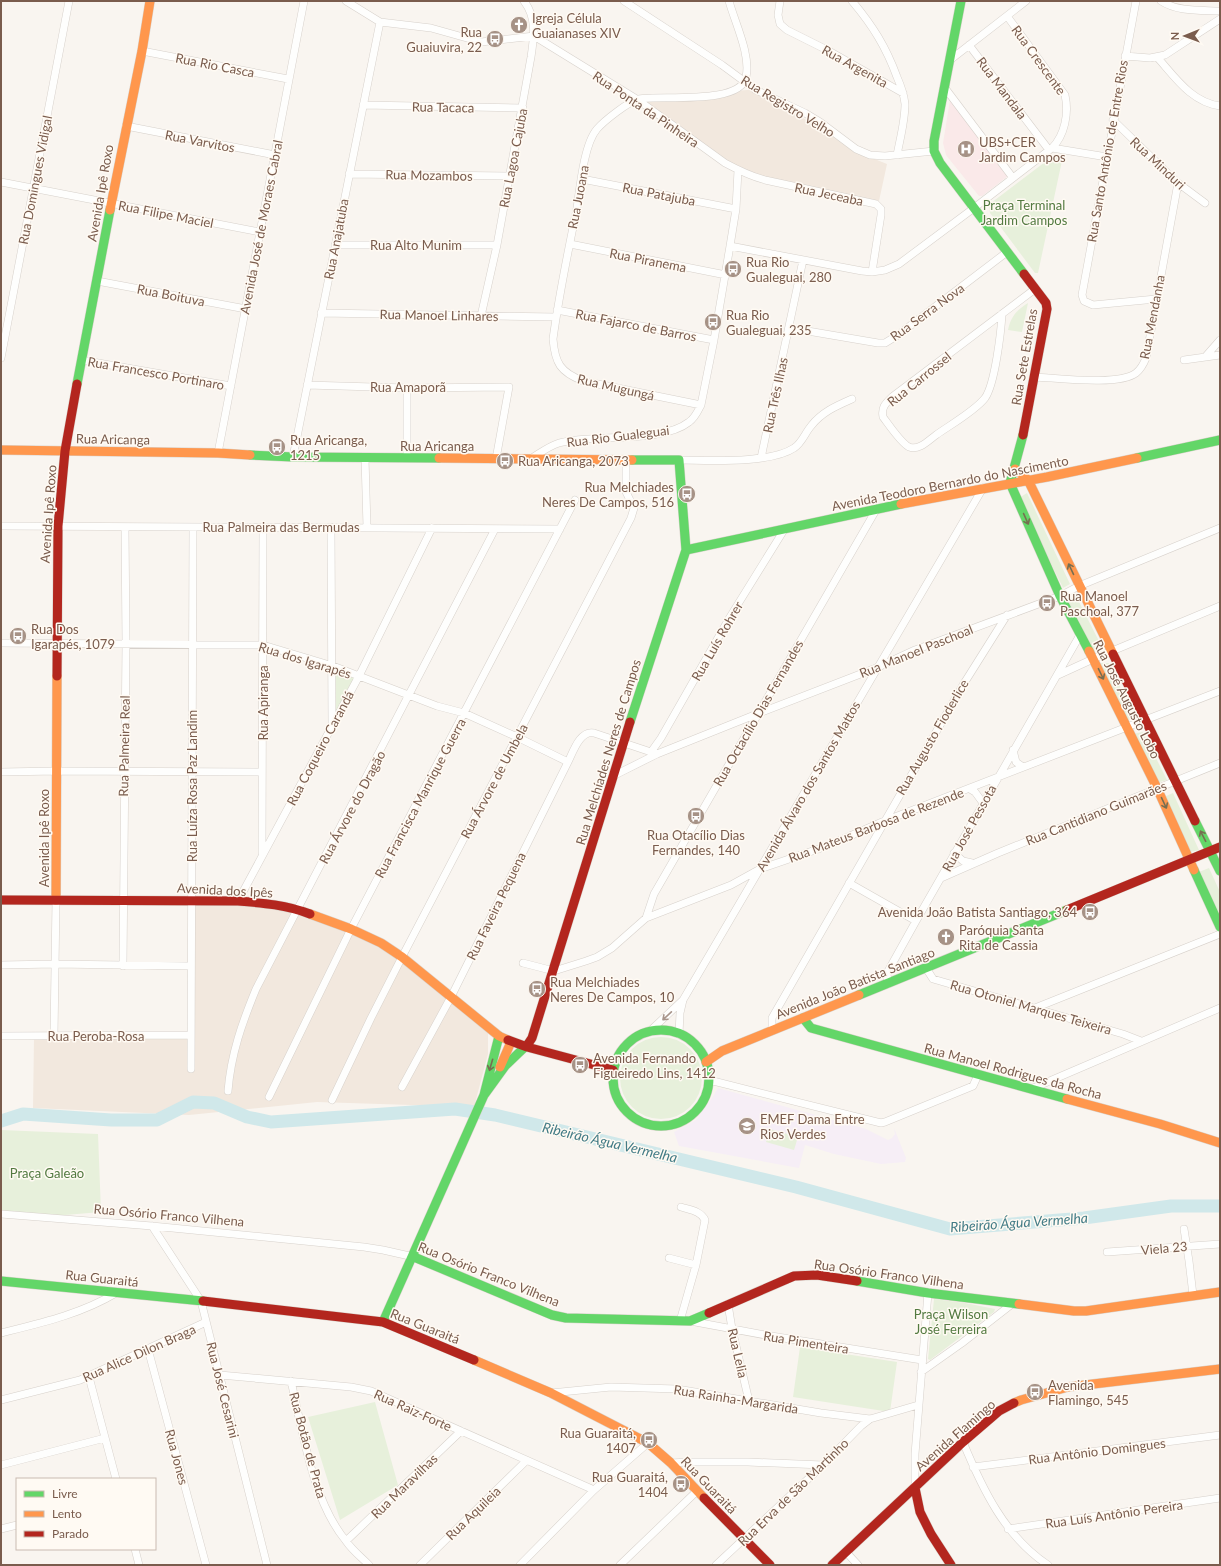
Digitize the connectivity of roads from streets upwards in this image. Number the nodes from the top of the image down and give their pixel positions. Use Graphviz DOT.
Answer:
graph roads {
  1 [pos="69,1"];
  2 [pos="150,1"];
  3 [pos="304,1"];
  4 [pos="346,1"];
  5 [pos="524,1"];
  6 [pos="624,1"];
  7 [pos="729,1"];
  8 [pos="780,1"];
  9 [pos="852,1"];
  10 [pos="961,1"];
  11 [pos="1026,1"];
  12 [pos="1136,1"];
  13 [pos="1161,1"];
  14 [pos="1220,11"];
  15 [pos="1007,16"];
  16 [pos="1220,19"];
  17 [pos="380,22"];
  18 [pos="534,36"];
  19 [pos="969,45"];
  20 [pos="142,52"];
  21 [pos="1125,56"];
  22 [pos="1157,57"];
  23 [pos="950,60"];
  24 [pos="288,79"];
  25 [pos="745,82"];
  26 [pos="945,88"];
  27 [pos="903,93"];
  28 [pos="638,100"];
  29 [pos="363,105"];
  30 [pos="1220,106"];
  31 [pos="523,108"];
  32 [pos="1113,120"];
  33 [pos="126,126"];
  34 [pos="1050,149"];
  35 [pos="934,151"];
  36 [pos="275,155"];
  37 [pos="897,155"];
  38 [pos="1106,157"];
  39 [pos="738,170"];
  40 [pos="349,174"];
  41 [pos="509,176"];
  42 [pos="582,178"];
  43 [pos="1013,178"];
  44 [pos="1,182"];
  45 [pos="1178,183"];
  46 [pos="33,189"];
  47 [pos="1205,203"];
  48 [pos="111,204"];
  49 [pos="974,208"];
  50 [pos="736,209"];
  51 [pos="260,232"];
  52 [pos="335,244"];
  53 [pos="570,244"];
  54 [pos="497,245"];
  55 [pos="730,246"];
  56 [pos="1007,252"];
  57 [pos="803,260"];
  58 [pos="872,272"];
  59 [pos="726,275"];
  60 [pos="97,281"];
  61 [pos="1035,289"];
  62 [pos="1156,299"];
  63 [pos="246,309"];
  64 [pos="321,313"];
  65 [pos="557,314"];
  66 [pos="1002,314"];
  67 [pos="481,316"];
  68 [pos="790,328"];
  69 [pos="714,340"];
  70 [pos="1220,340"];
  71 [pos="1220,354"];
  72 [pos="1206,356"];
  73 [pos="1,358"];
  74 [pos="81,360"];
  75 [pos="1184,360"];
  76 [pos="1035,377"];
  77 [pos="307,385"];
  78 [pos="231,386"];
  79 [pos="407,388"];
  80 [pos="852,399"];
  81 [pos="701,405"];
  82 [pos="1220,440"];
  83 [pos="1,450"];
  84 [pos="65,451"];
  85 [pos="218,453"];
  86 [pos="293,457"];
  87 [pos="366,458"];
  88 [pos="407,458"];
  89 [pos="761,458"];
  90 [pos="496,459"];
  91 [pos="530,460"];
  92 [pos="626,460"];
  93 [pos="679,460"];
  94 [pos="1015,469"];
  95 [pos="1028,480"];
  96 [pos="1010,483"];
  97 [pos="982,488"];
  98 [pos="575,500"];
  99 [pos="876,510"];
  100 [pos="1,526"];
  101 [pos="58,526"];
  102 [pos="125,527"];
  103 [pos="193,527"];
  104 [pos="263,527"];
  105 [pos="331,527"];
  106 [pos="367,527"];
  107 [pos="432,528"];
  108 [pos="1220,528"];
  109 [pos="495,529"];
  110 [pos="560,529"];
  111 [pos="784,530"];
  112 [pos="686,550"];
  113 [pos="1079,586"];
  114 [pos="1060,596"];
  115 [pos="1220,606"];
  116 [pos="1007,614"];
  117 [pos="1080,635"];
  118 [pos="58,642"];
  119 [pos="1,643"];
  120 [pos="126,643"];
  121 [pos="192,643"];
  122 [pos="263,644"];
  123 [pos="1111,651"];
  124 [pos="1093,658"];
  125 [pos="333,666"];
  126 [pos="876,668"];
  127 [pos="1058,675"];
  128 [pos="359,676"];
  129 [pos="1220,690"];
  130 [pos="410,696"];
  131 [pos="464,713"];
  132 [pos="757,714"];
  133 [pos="1145,720"];
  134 [pos="332,726"];
  135 [pos="1127,728"];
  136 [pos="517,737"];
  137 [pos="625,742"];
  138 [pos="1013,750"];
  139 [pos="654,753"];
  140 [pos="568,762"];
  141 [pos="1220,763"];
  142 [pos="1023,767"];
  143 [pos="57,771"];
  144 [pos="124,771"];
  145 [pos="1,772"];
  146 [pos="262,772"];
  147 [pos="191,773"];
  148 [pos="613,776"];
  149 [pos="997,778"];
  150 [pos="1175,782"];
  151 [pos="1157,788"];
  152 [pos="970,789"];
  153 [pos="983,803"];
  154 [pos="882,822"];
  155 [pos="1220,847"];
  156 [pos="1210,851"];
  157 [pos="954,853"];
  158 [pos="262,856"];
  159 [pos="1190,860"];
  160 [pos="972,863"];
  161 [pos="760,869"];
  162 [pos="1220,871"];
  163 [pos="941,878"];
  164 [pos="850,883"];
  165 [pos="1,900"];
  166 [pos="56,900"];
  167 [pos="192,900"];
  168 [pos="123,901"];
  169 [pos="238,901"];
  170 [pos="298,910"];
  171 [pos="646,918"];
  172 [pos="916,921"];
  173 [pos="1220,927"];
  174 [pos="351,929"];
  175 [pos="1220,934"];
  176 [pos="402,957"];
  177 [pos="523,963"];
  178 [pos="55,964"];
  179 [pos="1,966"];
  180 [pos="123,966"];
  181 [pos="192,966"];
  182 [pos="926,968"];
  183 [pos="554,971"];
  184 [pos="888,984"];
  185 [pos="451,997"];
  186 [pos="683,1000"];
  187 [pos="1035,1008"];
  188 [pos="1220,1008"];
  189 [pos="803,1018"];
  190 [pos="650,1031"];
  191 [pos="772,1031"];
  192 [pos="679,1034"];
  193 [pos="191,1035"];
  194 [pos="1,1036"];
  195 [pos="54,1036"];
  196 [pos="499,1036"];
  197 [pos="1141,1041"];
  198 [pos="511,1042"];
  199 [pos="527,1047"];
  200 [pos="698,1048"];
  201 [pos="722,1051"];
  202 [pos="706,1062"];
  203 [pos="191,1068"];
  204 [pos="613,1070"];
  205 [pos="978,1075"];
  206 [pos="709,1080"];
  207 [pos="493,1083"];
  208 [pos="402,1087"];
  209 [pos="1031,1089"];
  210 [pos="228,1091"];
  211 [pos="483,1096"];
  212 [pos="269,1097"];
  213 [pos="332,1100"];
  214 [pos="1220,1143"];
  215 [pos="681,1207"];
  216 [pos="1,1214"];
  217 [pos="152,1226"];
  218 [pos="1184,1229"];
  219 [pos="1220,1244"];
  220 [pos="1186,1246"];
  221 [pos="1107,1252"];
  222 [pos="414,1257"];
  223 [pos="669,1258"];
  224 [pos="696,1265"];
  225 [pos="1,1281"];
  226 [pos="1220,1292"];
  227 [pos="116,1293"];
  228 [pos="928,1293"];
  229 [pos="1193,1294"];
  230 [pos="201,1301"];
  231 [pos="728,1304"];
  232 [pos="1012,1304"];
  233 [pos="680,1321"];
  234 [pos="690,1321"];
  235 [pos="206,1322"];
  236 [pos="383,1322"];
  237 [pos="732,1329"];
  238 [pos="1,1333"];
  239 [pos="148,1350"];
  240 [pos="922,1360"];
  241 [pos="1220,1369"];
  242 [pos="921,1372"];
  243 [pos="220,1375"];
  244 [pos="89,1377"];
  245 [pos="291,1381"];
  246 [pos="551,1393"];
  247 [pos="1,1400"];
  248 [pos="749,1401"];
  249 [pos="918,1404"];
  250 [pos="870,1419"];
  251 [pos="461,1431"];
  252 [pos="1220,1435"];
  253 [pos="105,1438"];
  254 [pos="963,1442"];
  255 [pos="648,1443"];
  256 [pos="526,1461"];
  257 [pos="671,1463"];
  258 [pos="1,1465"];
  259 [pos="823,1465"];
  260 [pos="973,1467"];
  261 [pos="116,1478"];
  262 [pos="915,1488"];
  263 [pos="594,1490"];
  264 [pos="697,1491"];
  265 [pos="1220,1498"];
  266 [pos="16,1525"];
  267 [pos="1,1529"];
  268 [pos="1008,1529"];
  269 [pos="743,1539"];
  270 [pos="346,1541"];
  271 [pos="135,1550"];
  272 [pos="846,1552"];
  273 [pos="140,1565"];
  274 [pos="206,1565"];
  275 [pos="267,1565"];
  276 [pos="369,1565"];
  277 [pos="420,1565"];
  278 [pos="520,1565"];
  279 [pos="620,1565"];
  280 [pos="716,1565"];
  281 [pos="770,1565"];
  282 [pos="832,1565"];
  283 [pos="858,1565"];
  284 [pos="951,1565"];
  285 [pos="1048,1565"];
  1 -- 46 [label="street, Rua Domingues Vidigal"];
  2 -- 20 [label="street, Avenida Ipê Roxo"];
  3 -- 24 [label="street, Avenida José de Moraes Cabral"];
  4 -- 17 [label="street"];
  5 -- 18 [label="street, Rua Lagoa Cajuba"];
  6 -- 25 [label="street, Rua Registro Velho"];
  7 -- 25 [label="street"];
  8 -- 27 [label="street, Rua Argenita"];
  9 -- 27 [label="street"];
  10 -- 23 [label="street"];
  11 -- 15 [label="street"];
  12 -- 21 [label="street, Rua Santo Antônio de Entre Rios"];
  13 -- 14 [label="street"];
  15 -- 19 [label="street"];
  15 -- 34 [label="street, Rua Crescente"];
  16 -- 22 [label="street"];
  17 -- 18 [label="street"];
  17 -- 29 [label="street, Rua Anajatuba"];
  18 -- 28 [label="street, Rua Ponta da Pinheira"];
  18 -- 31 [label="street, Rua Lagoa Cajuba"];
  19 -- 23 [label="street"];
  19 -- 34 [label="street, Rua Mandala"];
  20 -- 24 [label="street, Rua Rio Casca"];
  20 -- 33 [label="street, Avenida Ipê Roxo"];
  21 -- 22 [label="street"];
  21 -- 32 [label="street, Rua Santo Antônio de Entre Rios"];
  22 -- 30 [label="street"];
  23 -- 26 [label="street"];
  24 -- 36 [label="street, Avenida José de Moraes Cabral"];
  25 -- 28 [label="street"];
  25 -- 37 [label="street, Rua Registro Velho"];
  26 -- 35 [label="street"];
  26 -- 43 [label="street"];
  27 -- 37 [label="street"];
  28 -- 39 [label="street, Rua Ponta da Pinheira"];
  28 -- 42 [label="street, Rua Juoana"];
  29 -- 31 [label="street, Rua Tacaca"];
  29 -- 40 [label="street, Rua Anajatuba"];
  31 -- 41 [label="street, Rua Lagoa Cajuba"];
  32 -- 38 [label="street, Rua Santo Antônio de Entre Rios"];
  32 -- 45 [label="street, Rua Minduri"];
  33 -- 36 [label="street, Rua Varvitos"];
  33 -- 48 [label="street, Avenida Ipê Roxo"];
  34 -- 38 [label="street"];
  34 -- 43 [label="street, Rua Crescente"];
  35 -- 37 [label="street, Rua Registro Velho"];
  35 -- 49 [label="street, Rua Sete Estrelas"];
  36 -- 51 [label="street, Avenida José de Moraes Cabral"];
  38 -- 62 [label="street, Rua Santo Antônio de Entre Rios"];
  39 -- 50 [label="street, Rua Rio Gualeguai"];
  39 -- 58 [label="street, Rua Jeceaba"];
  40 -- 41 [label="street, Rua Mozambos"];
  40 -- 52 [label="street, Rua Anajatuba"];
  41 -- 54 [label="street, Rua Lagoa Cajuba"];
  42 -- 50 [label="street, Rua Patajuba"];
  42 -- 53 [label="street, Rua Juoana"];
  43 -- 49 [label="street, Rua Crescente"];
  44 -- 46 [label="street, Rua Filipe Maciel"];
  45 -- 47 [label="street, Rua Minduri"];
  45 -- 62 [label="street, Rua Mendanha"];
  46 -- 48 [label="street, Rua Filipe Maciel"];
  46 -- 73 [label="street, Rua Domingues Vidigal"];
  48 -- 51 [label="street, Rua Filipe Maciel"];
  48 -- 60 [label="street, Avenida Ipê Roxo"];
  49 -- 56 [label="street, Rua Sete Estrelas"];
  49 -- 58 [label="street, Rua Crescente"];
  50 -- 55 [label="street, Rua Rio Gualeguai"];
  51 -- 63 [label="street, Avenida José de Moraes Cabral"];
  52 -- 54 [label="street, Rua Alto Munim"];
  52 -- 64 [label="street, Rua Anajatuba"];
  53 -- 59 [label="street, Rua Piranema"];
  53 -- 65 [label="street, Rua Juoana"];
  54 -- 67 [label="street, Rua Lagoa Cajuba"];
  55 -- 57 [label="street"];
  55 -- 59 [label="street, Rua Rio Gualeguai"];
  56 -- 61 [label="street, Rua Sete Estrelas"];
  56 -- 68 [label="street, Rua Serra Nova"];
  57 -- 58 [label="street"];
  57 -- 68 [label="street, Rua Três Ilhas"];
  59 -- 69 [label="street, Rua Rio Gualeguai"];
  60 -- 63 [label="street, Rua Boituva"];
  60 -- 74 [label="street, Avenida Ipê Roxo"];
  61 -- 66 [label="street, Rua Carrossel"];
  61 -- 76 [label="street, Rua Sete Estrelas"];
  62 -- 76 [label="street, Rua Mendanha"];
  63 -- 78 [label="street, Avenida José de Moraes Cabral"];
  64 -- 67 [label="street, Rua Manoel Linhares"];
  64 -- 77 [label="street, Rua Anajatuba"];
  65 -- 67 [label="street, Rua Manoel Linhares"];
  65 -- 69 [label="street, Rua Fajarco de Barros"];
  65 -- 81 [label="street, Rua Mugungá"];
  66 -- 66 [label="street, Rua Carrossel"];
  68 -- 89 [label="street, Rua Três Ilhas"];
  69 -- 81 [label="street, Rua Rio Gualeguai"];
  70 -- 72 [label="street"];
  71 -- 72 [label="street"];
  72 -- 75 [label="street"];
  74 -- 78 [label="street, Rua Francesco Portinaro"];
  74 -- 84 [label="street, Avenida Ipê Roxo"];
  76 -- 94 [label="street, Rua Sete Estrelas"];
  77 -- 79 [label="street, Rua Amaporã"];
  77 -- 86 [label="street, Rua Anajatuba"];
  78 -- 85 [label="street, Avenida José de Moraes Cabral"];
  79 -- 88 [label="street"];
  79 -- 90 [label="street, Rua Amaporã"];
  80 -- 89 [label="street, Rua Aricanga"];
  81 -- 91 [label="street, Rua Rio Gualeguai"];
  82 -- 95 [label="street, Avenida Teodoro Bernardo do Nascimento"];
  83 -- 84 [label="street, Rua Aricanga"];
  84 -- 85 [label="street, Rua Aricanga"];
  84 -- 101 [label="street, Avenida Ipê Roxo"];
  85 -- 86 [label="street, Rua Aricanga"];
  86 -- 87 [label="street, Rua Aricanga"];
  87 -- 88 [label="street, Rua Aricanga"];
  87 -- 106 [label="street"];
  88 -- 90 [label="street, Rua Aricanga"];
  89 -- 93 [label="street, Rua Aricanga"];
  90 -- 91 [label="street, Rua Aricanga"];
  91 -- 92 [label="street, Rua Aricanga"];
  92 -- 93 [label="street, Rua Aricanga"];
  92 -- 136 [label="street, Rua Árvore de Umbela"];
  93 -- 112 [label="street, Rua Melchíades Neres de Campos"];
  94 -- 95 [label="street"];
  94 -- 96 [label="street, Rua Sete Estrelas"];
  95 -- 96 [label="street, Avenida Teodoro Bernardo do Nascimento"];
  113 -- 95 [label="street, Rua José Augusto Lobo, one-way"];
  96 -- 97 [label="street, Avenida Teodoro Bernardo do Nascimento"];
  96 -- 114 [label="street, Rua José Augusto Lobo, one-way"];
  97 -- 99 [label="street, Avenida Teodoro Bernardo do Nascimento"];
  97 -- 126 [label="street, Avenida Álvaro dos Santos Mattos"];
  98 -- 110 [label="street, Rua Francisca Manrique Guerra"];
  99 -- 111 [label="street, Avenida Teodoro Bernardo do Nascimento"];
  99 -- 132 [label="street, Rua Octacílio Dias Fernandes"];
  100 -- 101 [label="street, Rua Palmeira das Bermudas"];
  101 -- 102 [label="street, Rua Palmeira das Bermudas"];
  101 -- 118 [label="street, Avenida Ipê Roxo"];
  102 -- 103 [label="street, Rua Palmeira das Bermudas"];
  102 -- 120 [label="street, Rua Palmeira Real"];
  103 -- 104 [label="street, Rua Palmeira das Bermudas"];
  103 -- 121 [label="street, Rua Luíza Rosa Paz Landim"];
  104 -- 105 [label="street, Rua Palmeira das Bermudas"];
  104 -- 122 [label="street, Rua Apiranga"];
  105 -- 106 [label="street, Rua Palmeira das Bermudas"];
  105 -- 125 [label="street"];
  106 -- 107 [label="street, Rua Palmeira das Bermudas"];
  107 -- 109 [label="street, Rua Palmeira das Bermudas"];
  107 -- 128 [label="street, Rua Coqueiro Carandá"];
  108 -- 113 [label="street, Rua Manoel Paschoal"];
  109 -- 110 [label="street, Rua Palmeira das Bermudas"];
  109 -- 130 [label="street, Rua Árvore do Dragão"];
  110 -- 131 [label="street, Rua Francisca Manrique Guerra"];
  111 -- 112 [label="street, Avenida Teodoro Bernardo do Nascimento"];
  111 -- 139 [label="street, Rua Luís Rohrer"];
  112 -- 137 [label="street, Rua Melchíades Neres de Campos"];
  113 -- 114 [label="street, Rua Manoel Paschoal"];
  113 -- 123 [label="street, Rua José Augusto Lobo"];
  114 -- 116 [label="street, Rua Manoel Paschoal"];
  114 -- 117 [label="street, Rua José Augusto Lobo"];
  115 -- 123 [label="street"];
  116 -- 126 [label="street, Rua Manoel Paschoal"];
  116 -- 154 [label="street, Rua Augusto Fioderlice"];
  117 -- 124 [label="street, Rua José Augusto Lobo"];
  117 -- 127 [label="street, Rua José Pessota"];
  118 -- 119 [label="street, Rua dos Igarapés"];
  118 -- 120 [label="street, Rua dos Igarapés"];
  118 -- 143 [label="street, Avenida Ipê Roxo"];
  120 -- 121 [label="street, Rua dos Igarapés"];
  120 -- 144 [label="street, Rua Palmeira Real"];
  121 -- 122 [label="street, Rua dos Igarapés"];
  121 -- 147 [label="street, Rua Luíza Rosa Paz Landim"];
  122 -- 125 [label="street, Rua dos Igarapés"];
  122 -- 146 [label="street, Rua Apiranga"];
  123 -- 124 [label="street"];
  123 -- 133 [label="street, Rua José Augusto Lobo"];
  124 -- 127 [label="street"];
  124 -- 135 [label="street, Rua José Augusto Lobo, one-way"];
  125 -- 128 [label="street, Rua dos Igarapés"];
  125 -- 134 [label="street"];
  126 -- 132 [label="street, Rua Manoel Paschoal"];
  126 -- 161 [label="street, Avenida Álvaro dos Santos Mattos"];
  127 -- 138 [label="street, Rua José Pessota"];
  128 -- 130 [label="street, Rua dos Igarapés"];
  128 -- 134 [label="street, Rua Coqueiro Carandá"];
  129 -- 133 [label="street, Rua Mateus Barbosa de Rezende"];
  130 -- 131 [label="street, Rua dos Igarapés"];
  130 -- 170 [label="street, Rua Árvore do Dragão"];
  131 -- 136 [label="street, Rua dos Igarapés"];
  131 -- 174 [label="street, Rua Francisca Manrique Guerra"];
  132 -- 139 [label="street, Rua Manoel Paschoal"];
  132 -- 171 [label="street, Rua Octacílio Dias Fernandes"];
  133 -- 135 [label="street, Rua Mateus Barbosa de Rezende"];
  133 -- 150 [label="street, Rua José Augusto Lobo"];
  134 -- 158 [label="street, Rua Coqueiro Carandá"];
  135 -- 142 [label="street, Rua Mateus Barbosa de Rezende"];
  135 -- 151 [label="street, Rua José Augusto Lobo"];
  136 -- 140 [label="street, Rua dos Igarapés"];
  136 -- 176 [label="street, Rua Árvore de Umbela"];
  137 -- 139 [label="street"];
  137 -- 140 [label="street, Rua Faveira Pequena"];
  137 -- 148 [label="street, Rua Melchíades Neres de Campos"];
  138 -- 142 [label="street"];
  138 -- 149 [label="street, Rua José Pessota"];
  139 -- 148 [label="street, Rua Manoel Paschoal"];
  140 -- 185 [label="street, Rua Faveira Pequena"];
  141 -- 150 [label="street, Rua Cantidiano Guimarães"];
  142 -- 149 [label="street, Rua Mateus Barbosa de Rezende"];
  143 -- 144 [label="street"];
  143 -- 145 [label="street"];
  143 -- 166 [label="street, Avenida Ipê Roxo"];
  144 -- 147 [label="street"];
  144 -- 168 [label="street, Rua Palmeira Real"];
  146 -- 147 [label="street"];
  146 -- 158 [label="street, Rua Apiranga"];
  147 -- 167 [label="street, Rua Luíza Rosa Paz Landim"];
  148 -- 183 [label="street, Rua Melchíades Neres de Campos"];
  149 -- 152 [label="street, Rua Mateus Barbosa de Rezende"];
  149 -- 153 [label="street, Rua José Pessota"];
  150 -- 151 [label="street, Rua Cantidiano Guimarães"];
  156 -- 150 [label="street, Rua José Augusto Lobo, one-way"];
  151 -- 159 [label="street, Rua José Augusto Lobo, one-way"];
  151 -- 160 [label="street, Rua Cantidiano Guimarães"];
  152 -- 153 [label="street, Rua Mateus Barbosa de Rezende"];
  152 -- 154 [label="street, Rua Mateus Barbosa de Rezende"];
  153 -- 157 [label="street, Rua José Pessota"];
  154 -- 161 [label="street, Rua Mateus Barbosa de Rezende"];
  154 -- 164 [label="street, Rua Augusto Fioderlice"];
  155 -- 156 [label="street, Avenida João Batista Santiago"];
  156 -- 159 [label="street, Avenida João Batista Santiago"];
  156 -- 162 [label="street, Rua José Augusto Lobo"];
  157 -- 160 [label="street"];
  157 -- 163 [label="street, Rua José Pessota"];
  158 -- 169 [label="street, Rua Coqueiro Carandá"];
  159 -- 173 [label="street, Rua José Augusto Lobo"];
  159 -- 182 [label="street, Avenida João Batista Santiago"];
  160 -- 163 [label="street, Rua Cantidiano Guimarães"];
  161 -- 171 [label="street, Rua Mateus Barbosa de Rezende"];
  161 -- 186 [label="street, Avenida Álvaro dos Santos Mattos"];
  163 -- 172 [label="street, Rua José Pessota"];
  164 -- 172 [label="street"];
  164 -- 191 [label="street, Rua Augusto Fioderlice"];
  165 -- 166 [label="street, Avenida dos Ipês"];
  166 -- 168 [label="street, Avenida dos Ipês"];
  166 -- 178 [label="street, Avenida Ipê Roxo"];
  167 -- 168 [label="street, Avenida dos Ipês"];
  167 -- 169 [label="street, Avenida dos Ipês"];
  167 -- 181 [label="street, Rua Luíza Rosa Paz Landim"];
  168 -- 180 [label="street, Rua Palmeira Real"];
  169 -- 170 [label="street, Avenida dos Ipês"];
  170 -- 174 [label="street, Avenida dos Ipês"];
  170 -- 210 [label="street, Rua Árvore do Dragão"];
  171 -- 183 [label="street, Rua Mateus Barbosa de Rezende"];
  172 -- 184 [label="street, Rua José Pessota"];
  174 -- 176 [label="street, Avenida dos Ipês"];
  174 -- 212 [label="street, Rua Francisca Manrique Guerra"];
  175 -- 187 [label="street"];
  176 -- 185 [label="street, Avenida dos Ipês"];
  176 -- 213 [label="street, Rua Árvore de Umbela"];
  177 -- 183 [label="street"];
  178 -- 179 [label="street"];
  178 -- 180 [label="street"];
  178 -- 195 [label="street, Avenida Ipê Roxo"];
  180 -- 181 [label="street"];
  181 -- 193 [label="street, Rua Luíza Rosa Paz Landim"];
  182 -- 184 [label="street, Avenida João Batista Santiago"];
  182 -- 187 [label="street, Rua Otoniel Marques Teixeira"];
  183 -- 199 [label="street, Rua Melchíades Neres de Campos"];
  184 -- 189 [label="street, Avenida João Batista Santiago"];
  185 -- 196 [label="street, Avenida dos Ipês"];
  185 -- 208 [label="street, Rua Faveira Pequena"];
  186 -- 190 [label="street, Avenida Álvaro dos Santos Mattos, one-way"];
  186 -- 192 [label="street, Avenida Álvaro dos Santos Mattos"];
  187 -- 197 [label="street, Rua Otoniel Marques Teixeira"];
  188 -- 197 [label="street"];
  189 -- 191 [label="street, Avenida João Batista Santiago"];
  189 -- 205 [label="street, Rua Manoel Rodrigues da Rocha"];
  190 -- 192 [label="street"];
  190 -- 204 [label="street"];
  191 -- 201 [label="street, Avenida João Batista Santiago"];
  192 -- 200 [label="street"];
  193 -- 195 [label="street, Rua Peroba-Rosa"];
  193 -- 203 [label="street, Rua Luíza Rosa Paz Landim"];
  194 -- 195 [label="street, Rua Peroba-Rosa"];
  196 -- 198 [label="street, Avenida dos Ipês"];
  196 -- 211 [label="street, one-way"];
  197 -- 209 [label="street"];
  198 -- 199 [label="street, Avenida dos Ipês"];
  198 -- 207 [label="street"];
  199 -- 204 [label="street, Avenida dos Ipês"];
  199 -- 207 [label="street"];
  200 -- 201 [label="street, Avenida João Batista Santiago"];
  200 -- 202 [label="street"];
  201 -- 202 [label="street, Avenida João Batista Santiago"];
  202 -- 206 [label="street"];
  204 -- 206 [label="street"];
  205 -- 206 [label="street"];
  205 -- 209 [label="street, Rua Manoel Rodrigues da Rocha"];
  207 -- 211 [label="street"];
  209 -- 214 [label="street, Rua Manoel Rodrigues da Rocha"];
  211 -- 222 [label="street"];
  215 -- 224 [label="street"];
  216 -- 217 [label="street, Rua Osório Franco Vilhena"];
  217 -- 222 [label="street, Rua Osório Franco Vilhena"];
  217 -- 230 [label="street, Rua José Cesarini"];
  218 -- 220 [label="street"];
  219 -- 220 [label="street, Viela 23"];
  220 -- 221 [label="street, Viela 23"];
  220 -- 229 [label="street"];
  222 -- 233 [label="street, Rua Osório Franco Vilhena"];
  222 -- 236 [label="street"];
  223 -- 224 [label="street"];
  224 -- 233 [label="street"];
  225 -- 227 [label="street, Rua Guaraitá"];
  226 -- 229 [label="street, Rua Osório Franco Vilhena"];
  227 -- 230 [label="street, Rua Guaraitá"];
  227 -- 238 [label="street"];
  228 -- 231 [label="street, Rua Osório Franco Vilhena"];
  228 -- 232 [label="street, Rua Osório Franco Vilhena"];
  228 -- 240 [label="street"];
  229 -- 232 [label="street, Rua Osório Franco Vilhena"];
  230 -- 235 [label="street, Rua José Cesarini"];
  230 -- 236 [label="street, Rua Guaraitá"];
  231 -- 234 [label="street, Rua Osório Franco Vilhena"];
  231 -- 237 [label="street, Rua Lelia"];
  232 -- 242 [label="street"];
  233 -- 234 [label="street, Rua Osório Franco Vilhena"];
  234 -- 237 [label="street, Rua Pimenteira"];
  235 -- 239 [label="street, Rua Alice Dilon Braga"];
  235 -- 243 [label="street, Rua José Cesarini"];
  236 -- 246 [label="street, Rua Guaraitá"];
  237 -- 240 [label="street, Rua Pimenteira"];
  237 -- 248 [label="street, Rua Lelia"];
  239 -- 244 [label="street, Rua Alice Dilon Braga"];
  239 -- 274 [label="street, Rua Jones"];
  240 -- 242 [label="street"];
  241 -- 254 [label="street, Avenida Flamingo"];
  242 -- 249 [label="street"];
  243 -- 245 [label="street, Rua Raiz-Forte"];
  243 -- 275 [label="street, Rua José Cesarini"];
  244 -- 247 [label="street, Rua Alice Dilon Braga"];
  244 -- 253 [label="street"];
  245 -- 251 [label="street, Rua Raiz-Forte"];
  245 -- 270 [label="street, Rua Botão de Prata"];
  246 -- 248 [label="street, Rua Rainha-Margarida"];
  246 -- 255 [label="street, Rua Guaraitá"];
  248 -- 250 [label="street, Rua Rainha-Margarida"];
  249 -- 250 [label="street, Rua Rainha-Margarida"];
  249 -- 262 [label="street"];
  250 -- 259 [label="street, Rua Erva de São Martinho"];
  251 -- 256 [label="street, Rua Raiz-Forte"];
  251 -- 270 [label="street, Rua Maravilhas"];
  252 -- 260 [label="street, Rua Antônio Domingues"];
  253 -- 258 [label="street"];
  253 -- 261 [label="street"];
  254 -- 260 [label="street"];
  254 -- 262 [label="street, Avenida Flamingo"];
  255 -- 257 [label="street, Rua Guaraitá"];
  255 -- 263 [label="street"];
  256 -- 263 [label="street, Rua Raiz-Forte"];
  256 -- 277 [label="street, Rua Aquileia"];
  257 -- 259 [label="street"];
  257 -- 264 [label="street, Rua Guaraitá"];
  259 -- 269 [label="street, Rua Erva de São Martinho"];
  260 -- 268 [label="street"];
  262 -- 272 [label="street, Avenida Flamingo"];
  262 -- 284 [label="street"];
  263 -- 278 [label="street"];
  264 -- 269 [label="street, Rua Guaraitá"];
  264 -- 279 [label="street"];
  265 -- 268 [label="street, Rua Luís Antônio Pereira"];
  266 -- 267 [label="street"];
  268 -- 285 [label="street"];
  269 -- 280 [label="street, Rua Erva de São Martinho"];
  269 -- 281 [label="street, Rua Guaraitá"];
  270 -- 276 [label="street, Rua Botão de Prata"];
  271 -- 273 [label="street"];
  272 -- 282 [label="street, Avenida Flamingo"];
  272 -- 283 [label="street"];
}
